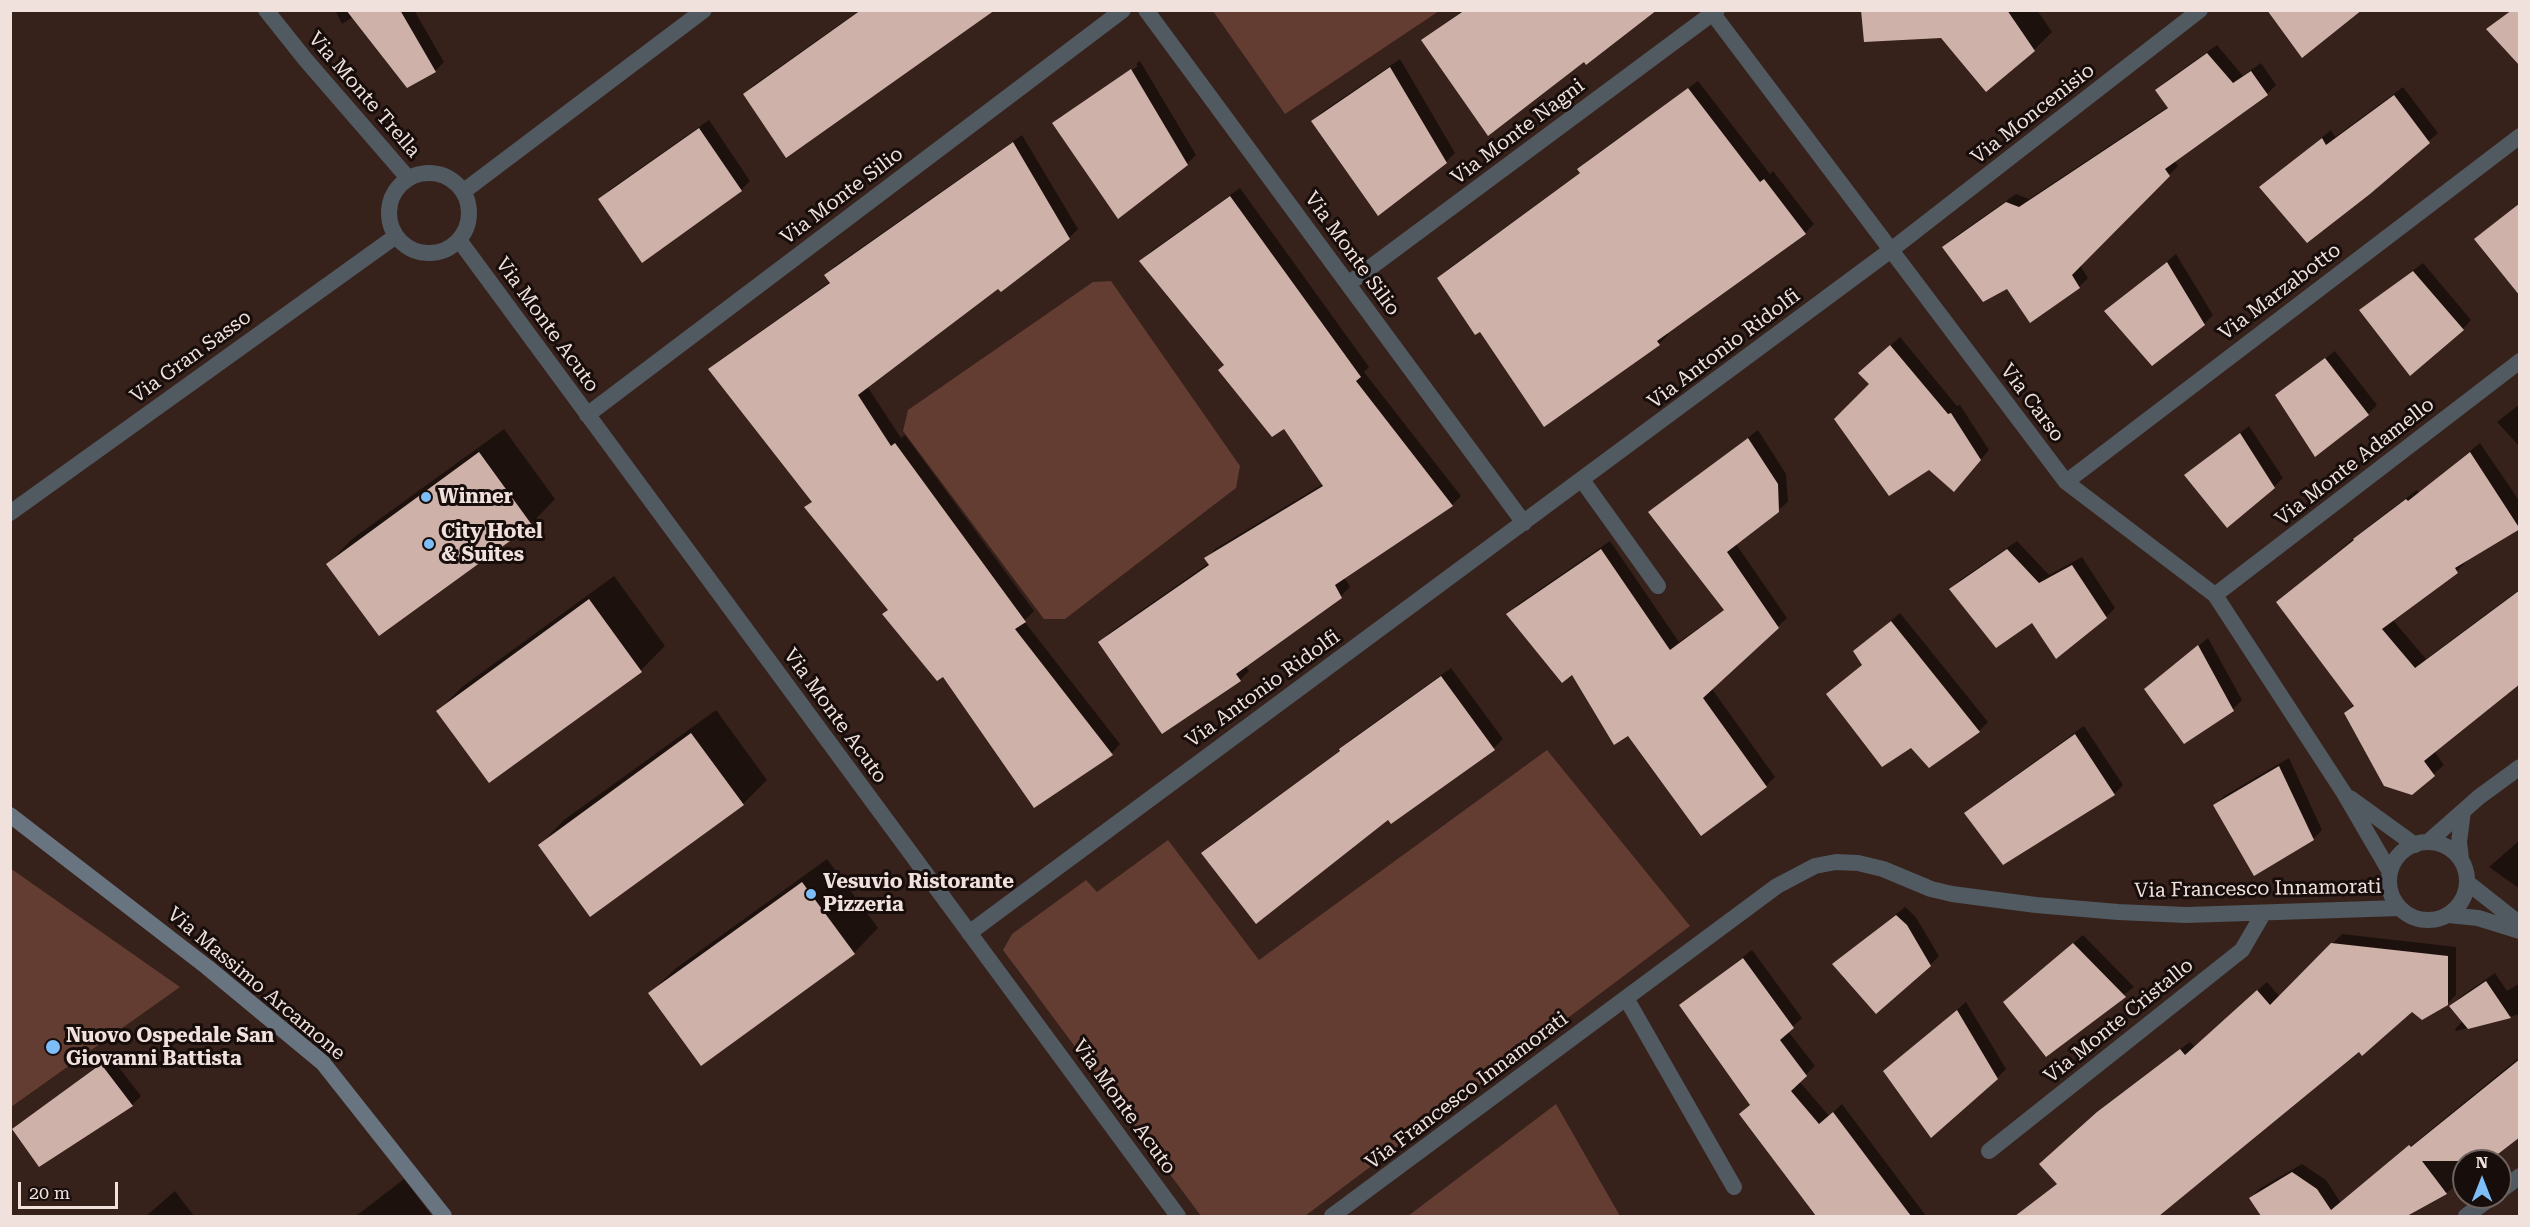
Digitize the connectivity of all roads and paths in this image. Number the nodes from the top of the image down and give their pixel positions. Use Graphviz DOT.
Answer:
graph roads {
  1 [pos="266,10"];
  2 [pos="704,10"];
  3 [pos="1123,10"];
  4 [pos="1146,10"];
  5 [pos="2200,10"];
  6 [pos="1713,12"];
  7 [pos="2520,136"];
  8 [pos="408,178"];
  9 [pos="464,191"];
  10 [pos="396,236"];
  11 [pos="459,240"];
  12 [pos="1891,250"];
  13 [pos="1348,284"];
  14 [pos="2520,361"];
  15 [pos="587,415"];
  16 [pos="1582,480"];
  17 [pos="2066,482"];
  18 [pos="10,513"];
  19 [pos="1524,523"];
  20 [pos="1658,586"];
  21 [pos="2216,595"];
  22 [pos="2520,767"];
  23 [pos="2344,794"];
  24 [pos="2463,811"];
  25 [pos="10,815"];
  26 [pos="2421,844"];
  27 [pos="2461,859"];
  28 [pos="2390,872"];
  29 [pos="2468,883"];
  30 [pos="2400,908"];
  31 [pos="2263,914"];
  32 [pos="2448,915"];
  33 [pos="2520,924"];
  34 [pos="2520,931"];
  35 [pos="969,933"];
  36 [pos="1626,998"];
  37 [pos="1989,1151"];
  38 [pos="1734,1187"];
  39 [pos="444,1216"];
  40 [pos="1178,1216"];
  41 [pos="1332,1216"];
  1 -- 8 [label="street, Via Monte Trella"];
  2 -- 9 [label="street"];
  3 -- 15 [label="street, Via Monte Silio"];
  4 -- 13 [label="street, Via Monte Silio"];
  5 -- 12 [label="street, Via Moncenisio"];
  6 -- 12 [label="street, Via Carso"];
  6 -- 13 [label="street, Via Monte Nagni"];
  7 -- 17 [label="street, Via Marzabotto"];
  8 -- 9 [label="street"];
  8 -- 10 [label="street"];
  9 -- 11 [label="street"];
  10 -- 11 [label="street"];
  10 -- 18 [label="street, Via Gran Sasso"];
  11 -- 15 [label="street, Via Monte Acuto"];
  12 -- 16 [label="street, Via Antonio Ridolfi"];
  12 -- 17 [label="street, Via Carso"];
  13 -- 19 [label="street, Via Monte Silio"];
  14 -- 21 [label="street, Via Monte Adamello"];
  15 -- 35 [label="street, Via Monte Acuto"];
  16 -- 19 [label="street, Via Antonio Ridolfi"];
  16 -- 20 [label="street"];
  17 -- 21 [label="street, Via Carso"];
  19 -- 35 [label="street, Via Antonio Ridolfi"];
  21 -- 23 [label="street, Via Carso"];
  22 -- 24 [label="street, Via Francesco Innamorati"];
  23 -- 26 [label="street, Via Carso"];
  23 -- 28 [label="street, Via Carso"];
  24 -- 26 [label="street, Via Francesco Innamorati"];
  24 -- 27 [label="street"];
  25 -- 39 [label="main road, Via Massimo Arcamone"];
  26 -- 27 [label="street"];
  26 -- 28 [label="street, Via Francesco Innamorati"];
  27 -- 29 [label="street"];
  28 -- 30 [label="street, Via Francesco Innamorati"];
  29 -- 32 [label="street"];
  29 -- 33 [label="street"];
  30 -- 31 [label="street, Via Francesco Innamorati"];
  30 -- 32 [label="street, Via Francesco Innamorati"];
  31 -- 36 [label="street, Via Francesco Innamorati"];
  31 -- 37 [label="street, Via Monte Cristallo"];
  32 -- 34 [label="street, Via Francesco Innamorati"];
  35 -- 40 [label="street, Via Monte Acuto"];
  36 -- 38 [label="street"];
  36 -- 41 [label="street, Via Francesco Innamorati"];
}
